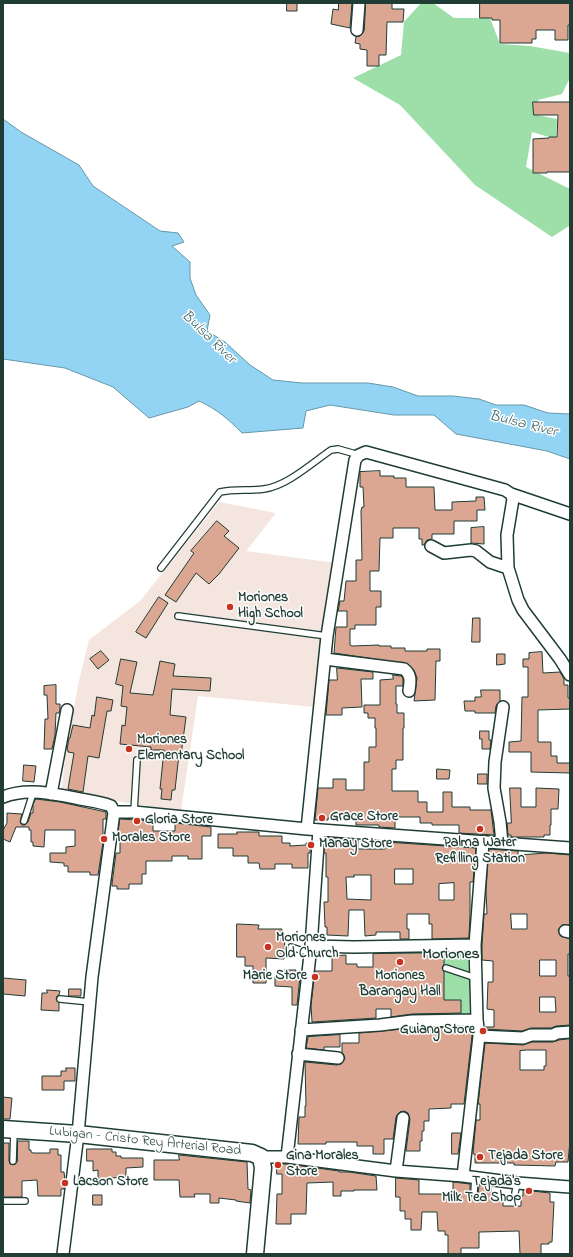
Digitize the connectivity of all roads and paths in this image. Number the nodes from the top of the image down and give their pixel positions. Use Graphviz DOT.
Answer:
graph roads {
  1 [pos="359,3"];
  2 [pos="357,30"];
  3 [pos="359,455"];
  4 [pos="510,494"];
  5 [pos="570,514"];
  6 [pos="431,546"];
  7 [pos="161,568"];
  8 [pos="508,568"];
  9 [pos="178,616"];
  10 [pos="327,636"];
  11 [pos="324,659"];
  12 [pos="570,675"];
  13 [pos="409,691"];
  14 [pos="503,707"];
  15 [pos="68,710"];
  16 [pos="137,760"];
  17 [pos="32,793"];
  18 [pos="51,794"];
  19 [pos="3,797"];
  20 [pos="114,812"];
  21 [pos="134,812"];
  22 [pos="24,821"];
  23 [pos="307,829"];
  24 [pos="319,830"];
  25 [pos="483,842"];
  26 [pos="502,843"];
  27 [pos="570,848"];
  28 [pos="475,945"];
  29 [pos="291,947"];
  30 [pos="311,949"];
  31 [pos="446,968"];
  32 [pos="476,978"];
  33 [pos="60,999"];
  34 [pos="90,1002"];
  35 [pos="477,1020"];
  36 [pos="301,1030"];
  37 [pos="570,1032"];
  38 [pos="479,1036"];
  39 [pos="298,1054"];
  40 [pos="338,1058"];
  41 [pos="403,1118"];
  42 [pos="9,1129"];
  43 [pos="78,1134"];
  44 [pos="262,1157"];
  45 [pos="287,1157"];
  46 [pos="13,1161"];
  47 [pos="396,1171"];
  48 [pos="463,1176"];
  49 [pos="475,1177"];
  50 [pos="570,1187"];
  51 [pos="474,1193"];
  52 [pos="3,1201"];
  53 [pos="25,1201"];
  54 [pos="63,1254"];
  55 [pos="255,1254"];
  1 -- 2 [label="street"];
  3 -- 4 [label="street"];
  3 -- 7 [label="lane"];
  3 -- 10 [label="street"];
  4 -- 5 [label="street"];
  4 -- 8 [label="street"];
  6 -- 8 [label="street"];
  8 -- 12 [label="street"];
  9 -- 10 [label="lane"];
  10 -- 11 [label="street"];
  11 -- 13 [label="street"];
  11 -- 23 [label="street"];
  14 -- 26 [label="street"];
  15 -- 18 [label="street"];
  16 -- 21 [label="lane"];
  17 -- 18 [label="street"];
  17 -- 19 [label="street"];
  17 -- 22 [label="lane"];
  18 -- 20 [label="street"];
  20 -- 21 [label="street"];
  20 -- 34 [label="street"];
  21 -- 23 [label="street"];
  23 -- 24 [label="street"];
  24 -- 25 [label="street"];
  24 -- 30 [label="street"];
  25 -- 26 [label="street"];
  25 -- 28 [label="street"];
  26 -- 27 [label="street"];
  28 -- 30 [label="street"];
  28 -- 32 [label="street"];
  29 -- 30 [label="lane"];
  30 -- 36 [label="street"];
  31 -- 32 [label="lane"];
  32 -- 35 [label="street"];
  33 -- 34 [label="lane"];
  34 -- 43 [label="street"];
  35 -- 36 [label="street"];
  35 -- 38 [label="street"];
  36 -- 39 [label="street"];
  37 -- 38 [label="street"];
  38 -- 48 [label="street"];
  39 -- 40 [label="street"];
  39 -- 45 [label="street"];
  41 -- 47 [label="street"];
  42 -- 43 [label="main road, Lubigan - Cristo Rey Arterial Road"];
  42 -- 46 [label="lane"];
  43 -- 44 [label="main road, Lubigan - Cristo Rey Arterial Road"];
  43 -- 54 [label="street"];
  44 -- 45 [label="street"];
  44 -- 55 [label="main road, Lubigan - Cristo Rey Arterial Road"];
  45 -- 47 [label="street"];
  47 -- 48 [label="street"];
  48 -- 49 [label="street"];
  49 -- 50 [label="street"];
  49 -- 51 [label="lane"];
  52 -- 53 [label="lane"];
}
